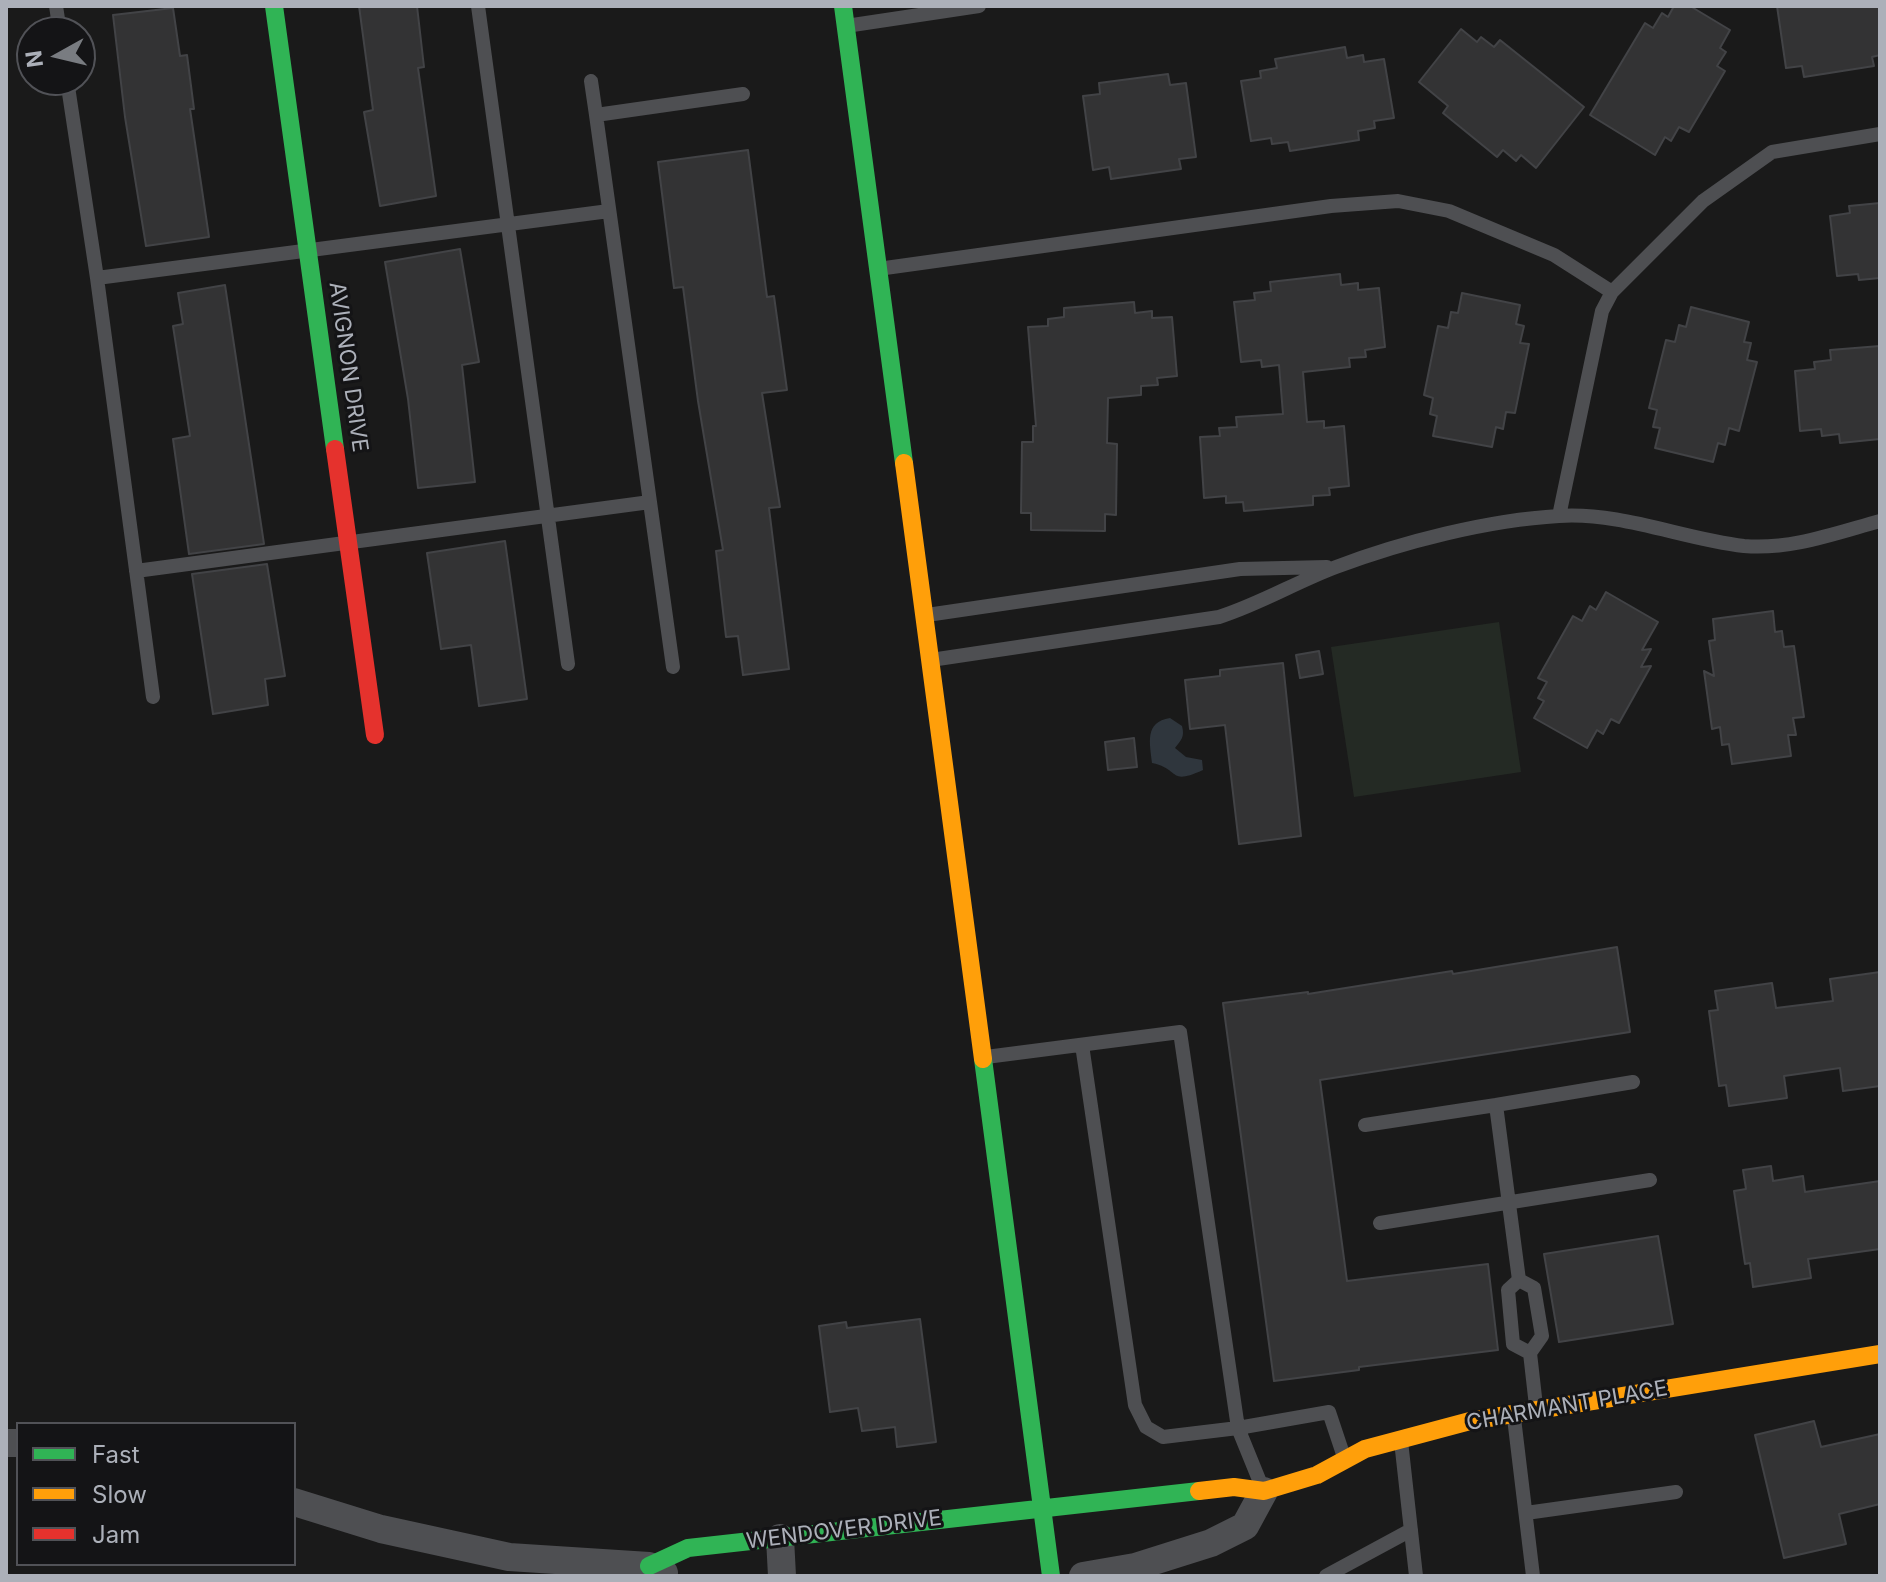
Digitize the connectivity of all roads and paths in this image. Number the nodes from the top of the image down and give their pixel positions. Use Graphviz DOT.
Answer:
graph roads {
  1 [pos="274,6"];
  2 [pos="478,6"];
  3 [pos="843,6"];
  4 [pos="979,6"];
  5 [pos="846,26"];
  6 [pos="591,81"];
  7 [pos="743,94"];
  8 [pos="69,96"];
  9 [pos="596,115"];
  10 [pos="1880,134"];
  11 [pos="609,211"];
  12 [pos="509,224"];
  13 [pos="308,250"];
  14 [pos="878,269"];
  15 [pos="97,278"];
  16 [pos="1612,292"];
  17 [pos="650,502"];
  18 [pos="548,514"];
  19 [pos="1559,516"];
  20 [pos="1880,521"];
  21 [pos="348,541"];
  22 [pos="1335,567"];
  23 [pos="136,571"];
  24 [pos="923,616"];
  25 [pos="928,660"];
  26 [pos="568,664"];
  27 [pos="673,667"];
  28 [pos="153,697"];
  29 [pos="375,735"];
  30 [pos="1082,1045"];
  31 [pos="982,1058"];
  32 [pos="1633,1082"];
  33 [pos="1496,1105"];
  34 [pos="1365,1125"];
  35 [pos="1650,1180"];
  36 [pos="1509,1203"];
  37 [pos="1380,1223"];
  38 [pos="1519,1280"];
  39 [pos="1530,1353"];
  40 [pos="1880,1354"];
  41 [pos="1536,1410"];
  42 [pos="1514,1414"];
  43 [pos="1238,1428"];
  44 [pos="1401,1439"];
  45 [pos="1345,1459"];
  46 [pos="1264,1491"];
  47 [pos="1676,1492"];
  48 [pos="296,1503"];
  49 [pos="1043,1506"];
  50 [pos="1526,1513"];
  51 [pos="1411,1530"];
  52 [pos="780,1538"];
  53 [pos="660,1571"];
  54 [pos="782,1576"];
  55 [pos="1051,1576"];
  56 [pos="1083,1576"];
  57 [pos="1326,1576"];
  58 [pos="1416,1576"];
  59 [pos="1533,1576"];
  1 -- 13 [label="street, AVIGNON DRIVE"];
  2 -- 12 [label="lane"];
  3 -- 5 [label="street"];
  4 -- 5 [label="lane"];
  5 -- 14 [label="street"];
  6 -- 9 [label="lane"];
  7 -- 9 [label="lane"];
  8 -- 15 [label="lane"];
  9 -- 11 [label="lane"];
  10 -- 16 [label="lane"];
  11 -- 12 [label="lane"];
  11 -- 17 [label="lane"];
  12 -- 13 [label="lane"];
  12 -- 18 [label="lane"];
  13 -- 15 [label="lane"];
  13 -- 21 [label="street, AVIGNON DRIVE"];
  14 -- 16 [label="lane"];
  14 -- 24 [label="street"];
  15 -- 23 [label="lane"];
  16 -- 19 [label="lane"];
  17 -- 18 [label="lane"];
  17 -- 27 [label="lane"];
  18 -- 21 [label="lane"];
  18 -- 26 [label="lane"];
  19 -- 20 [label="lane"];
  19 -- 22 [label="lane"];
  21 -- 23 [label="lane"];
  21 -- 29 [label="street, AVIGNON DRIVE"];
  22 -- 24 [label="lane"];
  22 -- 25 [label="lane"];
  23 -- 28 [label="lane"];
  24 -- 25 [label="street"];
  25 -- 31 [label="street"];
  30 -- 31 [label="lane"];
  30 -- 43 [label="lane"];
  30 -- 43 [label="lane"];
  31 -- 49 [label="street"];
  32 -- 33 [label="lane"];
  33 -- 34 [label="lane"];
  33 -- 36 [label="lane"];
  35 -- 36 [label="lane"];
  36 -- 37 [label="lane"];
  36 -- 38 [label="lane"];
  38 -- 39 [label="lane"];
  38 -- 39 [label="lane"];
  39 -- 41 [label="lane"];
  40 -- 41 [label="street, CHARMANT PLACE"];
  41 -- 42 [label="street, CHARMANT PLACE"];
  42 -- 44 [label="street, CHARMANT PLACE"];
  42 -- 50 [label="lane"];
  43 -- 45 [label="lane"];
  43 -- 46 [label="lane"];
  44 -- 45 [label="street, CHARMANT PLACE"];
  44 -- 51 [label="lane"];
  45 -- 46 [label="street, CHARMANT PLACE"];
  46 -- 49 [label="street, CHARMANT PLACE"];
  46 -- 56 [label="street"];
  47 -- 50 [label="lane"];
  48 -- 53 [label="street, WENDOVER DRIVE"];
  49 -- 52 [label="street, WENDOVER DRIVE"];
  49 -- 55 [label="street"];
  50 -- 59 [label="lane"];
  51 -- 57 [label="lane"];
  51 -- 58 [label="lane"];
  52 -- 53 [label="street, WENDOVER DRIVE"];
  52 -- 54 [label="street"];
}
